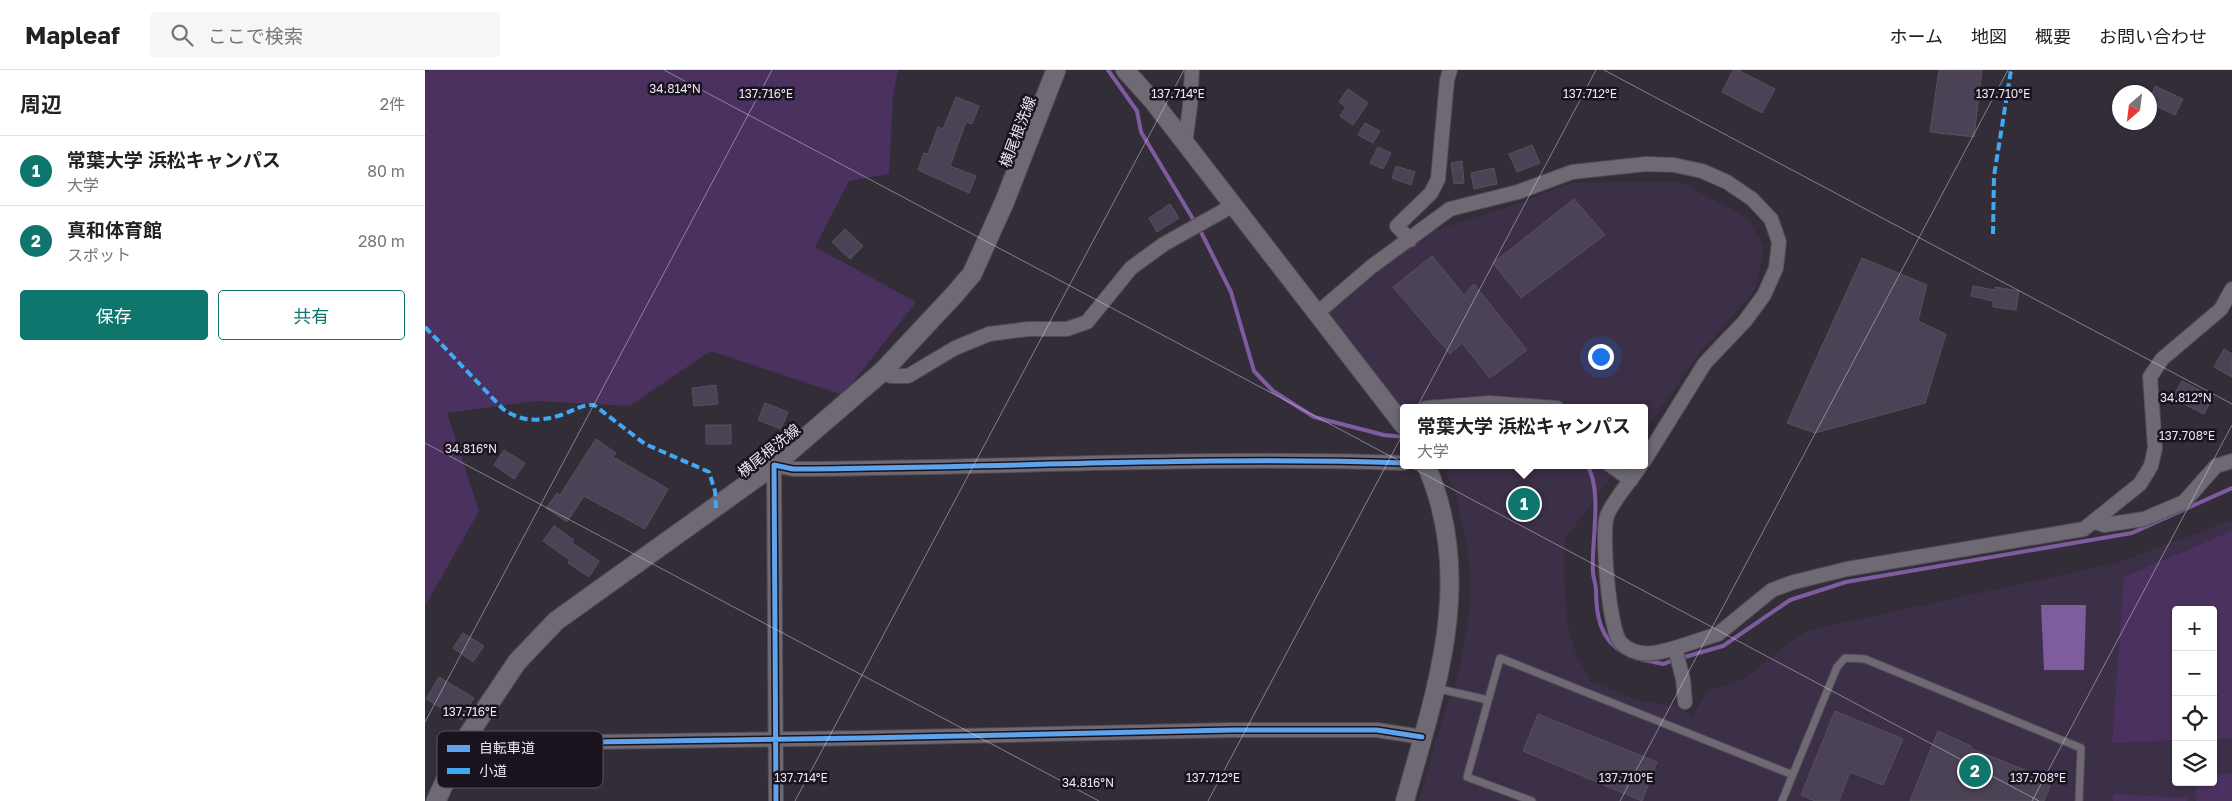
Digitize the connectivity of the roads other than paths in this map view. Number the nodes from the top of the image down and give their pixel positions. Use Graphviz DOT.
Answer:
graph roads {
  1 [pos="1056,70"];
  2 [pos="1125,70"];
  3 [pos="1191,70"];
  4 [pos="1450,70"];
  5 [pos="1185,144"];
  6 [pos="1232,206"];
  7 [pos="1410,240"];
  8 [pos="2232,289"];
  9 [pos="1316,314"];
  10 [pos="883,371"];
  11 [pos="1477,404"];
  12 [pos="1503,404"];
  13 [pos="1400,417"];
  14 [pos="1648,455"];
  15 [pos="2232,461"];
  16 [pos="1400,462"];
  17 [pos="774,465"];
  18 [pos="1428,469"];
  19 [pos="1616,469"];
  20 [pos="1638,469"];
  21 [pos="1631,480"];
  22 [pos="2095,522"];
  23 [pos="1676,652"];
  24 [pos="1435,688"];
  25 [pos="1488,700"];
  26 [pos="1685,702"];
  27 [pos="471,731"];
  28 [pos="1423,737"];
  29 [pos="777,738"];
  30 [pos="603,741"];
  31 [pos="1793,775"];
  32 [pos="442,788"];
  33 [pos="436,801"];
  34 [pos="776,801"];
  35 [pos="1405,801"];
  36 [pos="1532,801"];
  37 [pos="1782,801"];
  38 [pos="2079,801"];
  1 -- 10 [label="main road, 横尾根洗線"];
  2 -- 5 [label="street"];
  3 -- 5 [label="street"];
  4 -- 7 [label="street"];
  5 -- 6 [label="street"];
  6 -- 9 [label="street"];
  6 -- 10 [label="street"];
  7 -- 9 [label="street"];
  7 -- 14 [label="street"];
  8 -- 22 [label="street"];
  9 -- 13 [label="street"];
  10 -- 17 [label="main road, 横尾根洗線"];
  11 -- 12 [label="street"];
  15 -- 22 [label="street"];
  16 -- 17 [label="street"];
  17 -- 27 [label="main road, 横尾根洗線"];
  17 -- 29 [label="street"];
  18 -- 24 [label="street"];
  19 -- 21 [label="street"];
  20 -- 21 [label="street"];
  21 -- 23 [label="street"];
  22 -- 23 [label="street"];
  23 -- 26 [label="street"];
  24 -- 25 [label="lane"];
  24 -- 28 [label="street"];
  25 -- 31 [label="lane"];
  25 -- 36 [label="lane"];
  28 -- 29 [label="street"];
  28 -- 35 [label="street"];
  29 -- 30 [label="street"];
  29 -- 34 [label="street"];
  31 -- 37 [label="lane"];
  31 -- 38 [label="lane"];
  32 -- 33 [label="main road, 横尾根洗線"];
}
